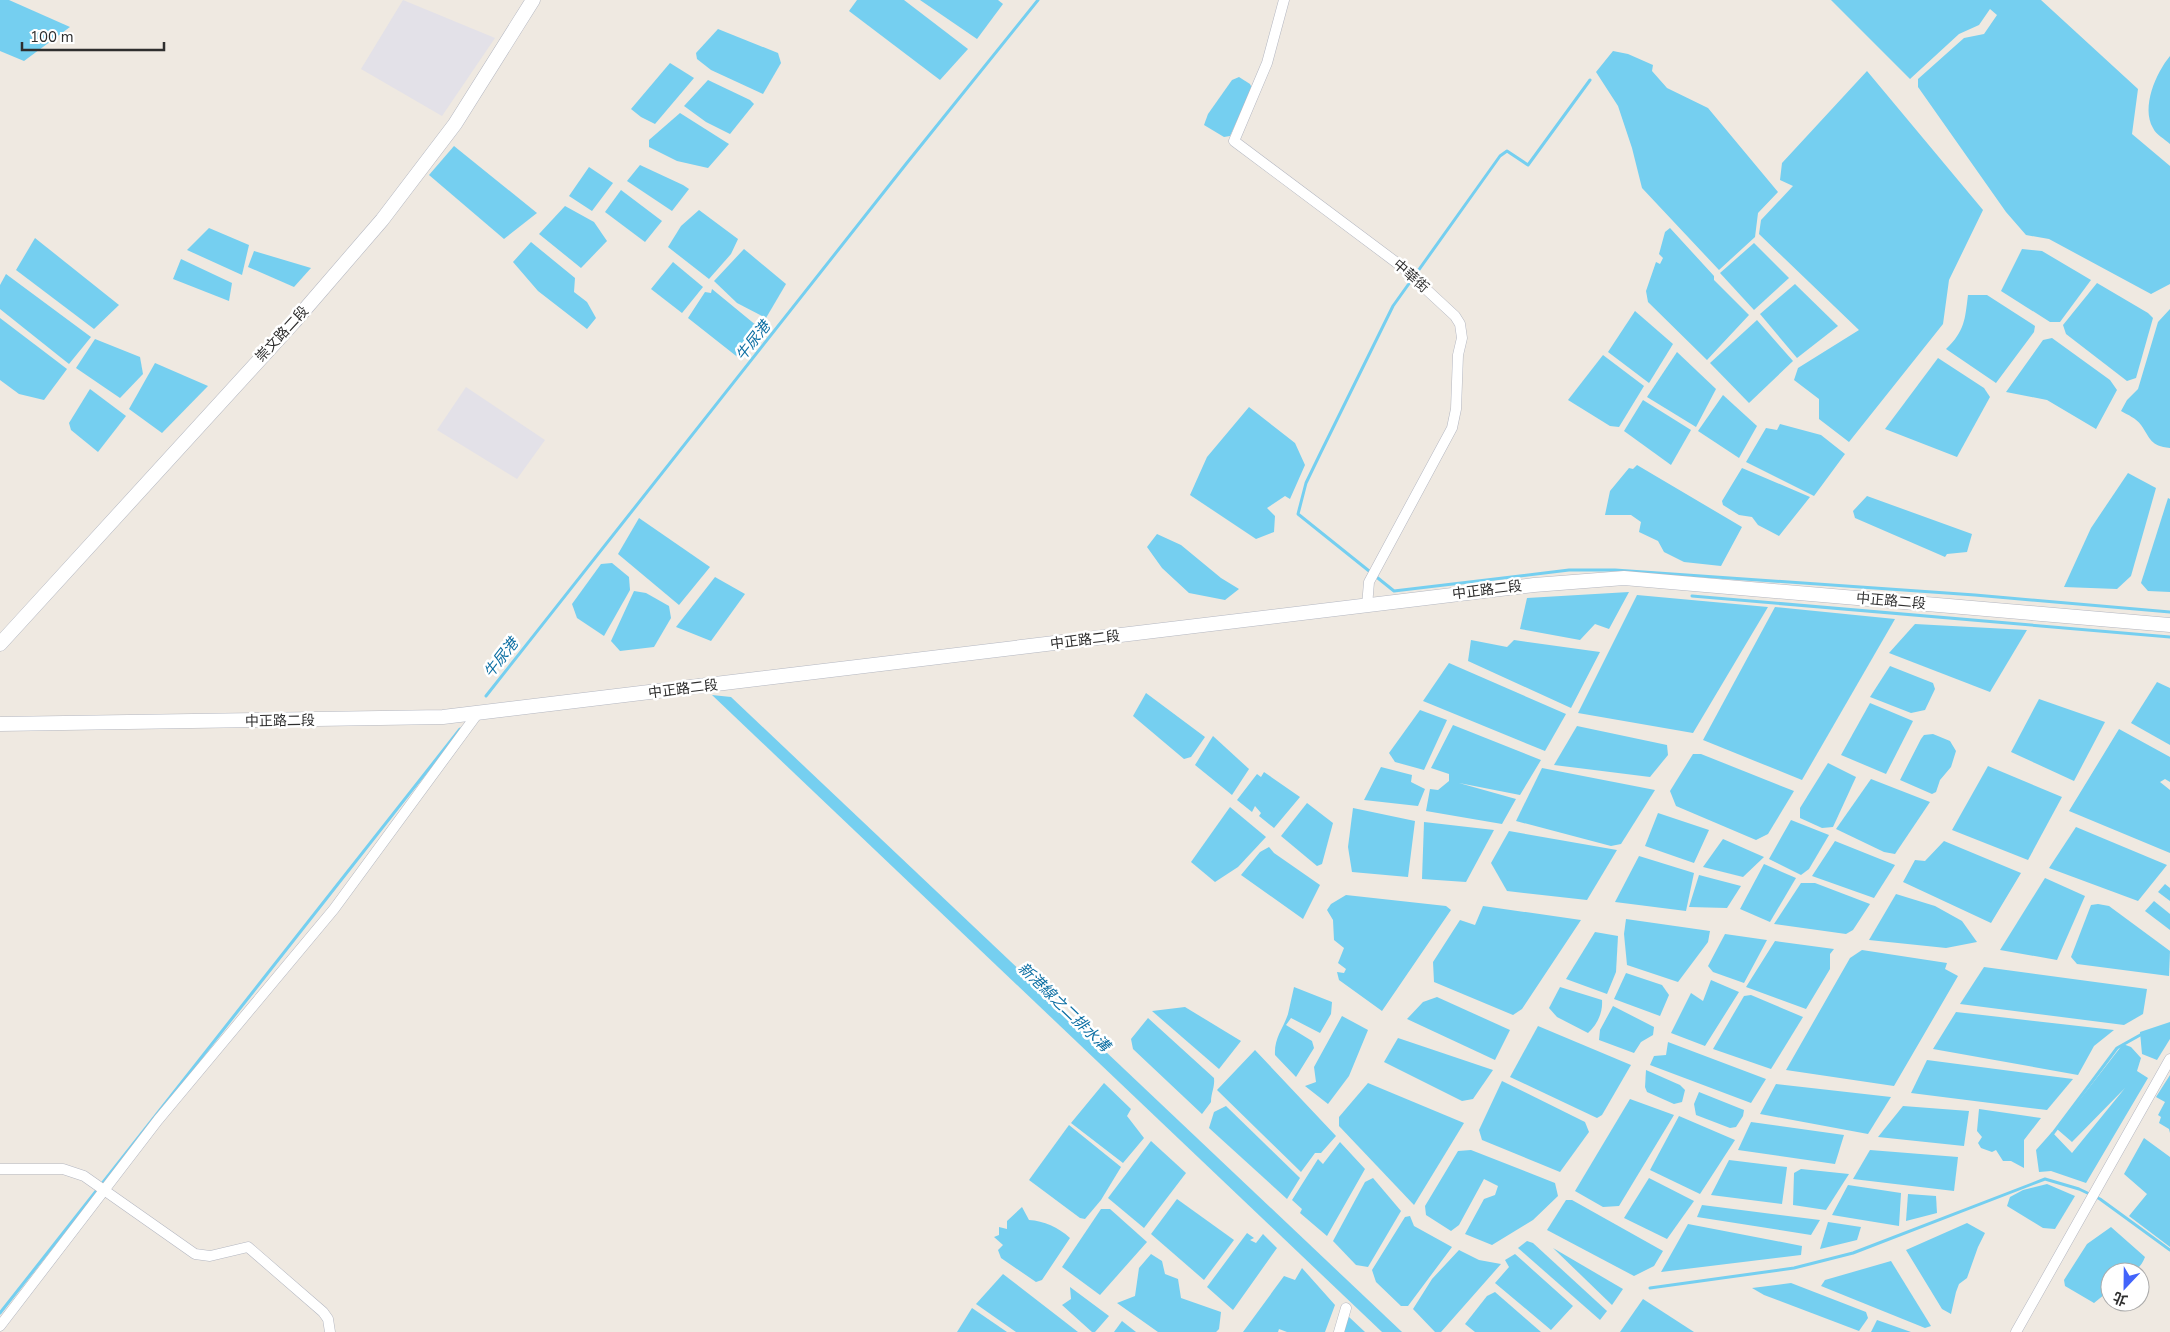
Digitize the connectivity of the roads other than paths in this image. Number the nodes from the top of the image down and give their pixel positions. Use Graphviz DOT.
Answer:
graph roads {
  1 [pos="533,0"];
  2 [pos="1284,0"];
  3 [pos="1367,606"];
  4 [pos="2170,625"];
  5 [pos="0,644"];
  6 [pos="478,714"];
  7 [pos="0,724"];
  8 [pos="2170,1059"];
  9 [pos="0,1169"];
  10 [pos="101,1188"];
  11 [pos="1346,1308"];
  12 [pos="0,1326"];
  13 [pos="330,1332"];
  14 [pos="1339,1332"];
  15 [pos="2016,1332"];
  1 -- 5 [label="main road, 崇文路二段"];
  2 -- 3 [label="street, 中華街"];
  3 -- 4 [label="main road, 中正路二段"];
  3 -- 6 [label="main road, 中正路二段"];
  6 -- 7 [label="main road, 中正路二段"];
  6 -- 10 [label="street"];
  8 -- 15 [label="street"];
  9 -- 10 [label="street"];
  10 -- 12 [label="street"];
  10 -- 13 [label="street"];
  11 -- 14 [label="street"];
}
